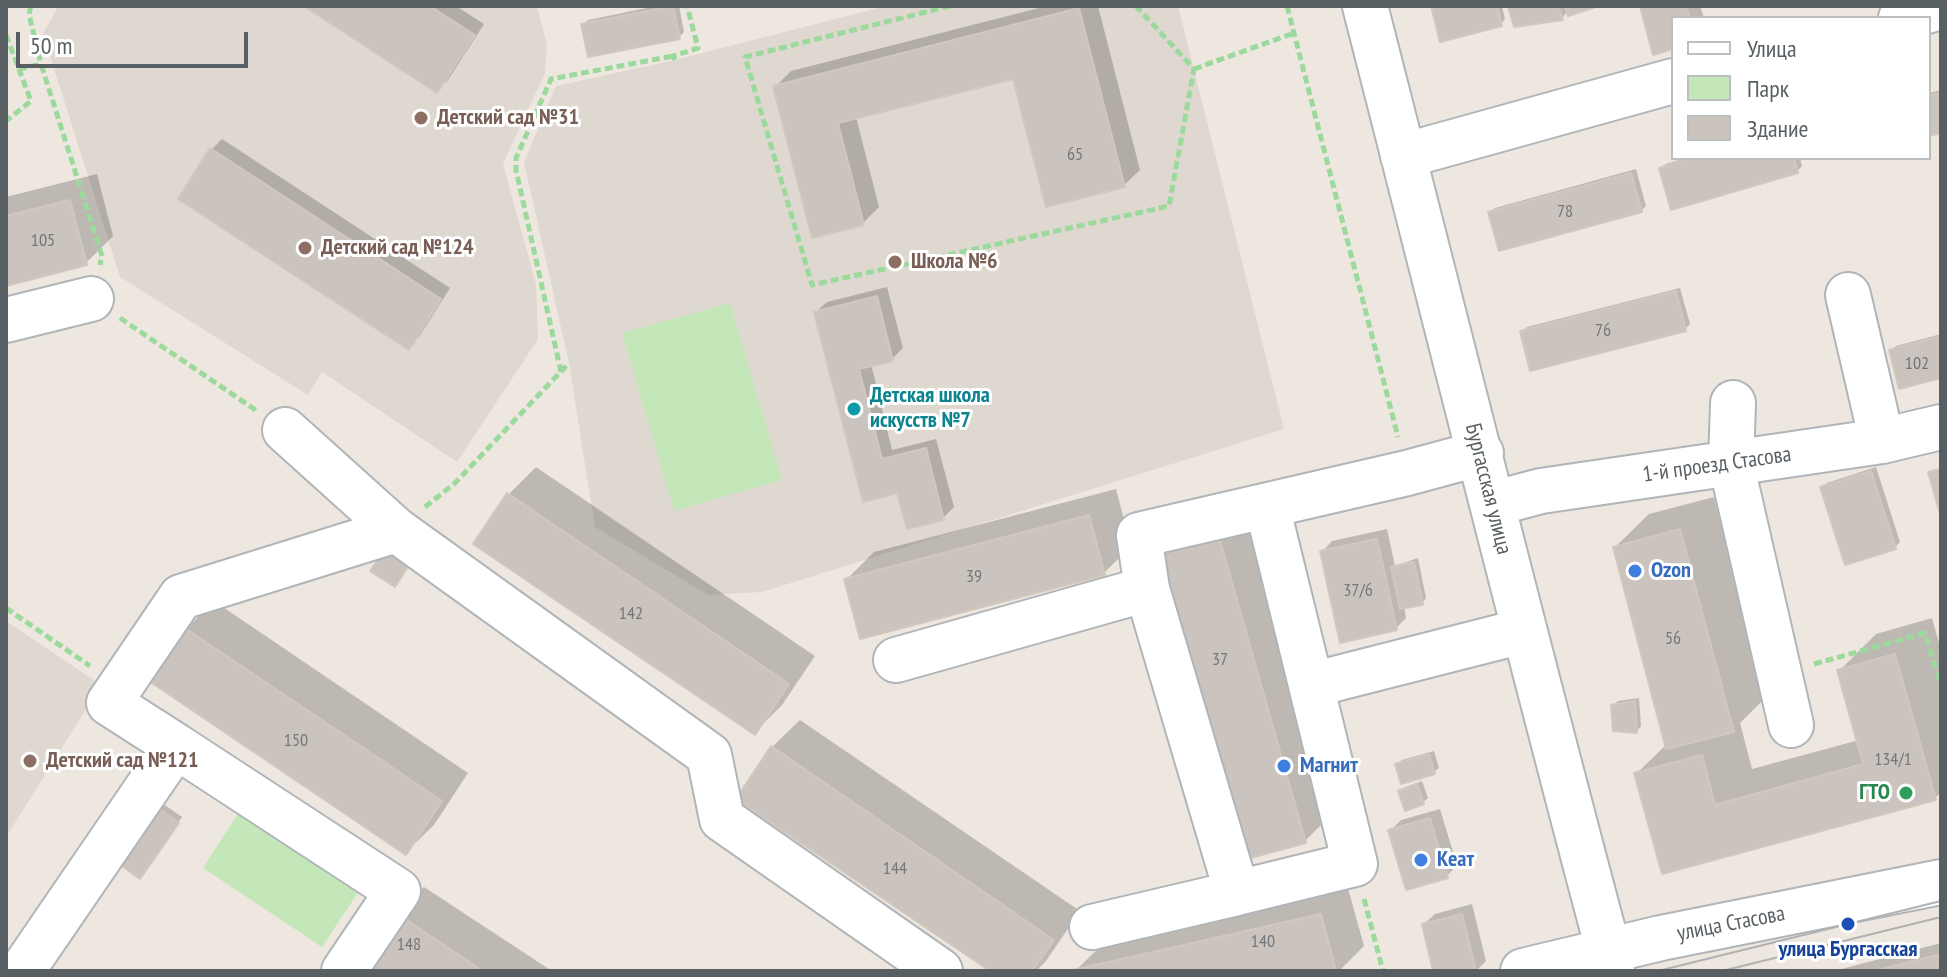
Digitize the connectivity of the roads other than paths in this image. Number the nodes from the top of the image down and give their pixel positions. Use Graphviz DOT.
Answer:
graph roads {
  1 [pos="1365,6"];
  2 [pos="1941,7"];
  3 [pos="1908,16"];
  4 [pos="1671,82"];
  5 [pos="1403,156"];
  6 [pos="1848,295"];
  7 [pos="91,299"];
  8 [pos="6,320"];
  9 [pos="1733,403"];
  10 [pos="1941,427"];
  11 [pos="285,430"];
  12 [pos="1882,441"];
  13 [pos="1481,453"];
  14 [pos="1731,463"];
  15 [pos="1492,504"];
  16 [pos="1267,506"];
  17 [pos="396,530"];
  18 [pos="1147,589"];
  19 [pos="1523,631"];
  20 [pos="896,660"];
  21 [pos="1311,685"];
  22 [pos="1791,725"];
  23 [pos="176,746"];
  24 [pos="1941,882"];
  25 [pos="1237,893"];
  26 [pos="1092,927"];
  27 [pos="1610,960"];
  28 [pos="22,971"];
  29 [pos="344,971"];
  30 [pos="940,971"];
  31 [pos="1523,971"];
  1 -- 5 [label="street, Бургасская улица"];
  2 -- 3 [label="street"];
  4 -- 5 [label="street"];
  5 -- 13 [label="street, Бургасская улица"];
  6 -- 12 [label="street"];
  7 -- 8 [label="street"];
  9 -- 14 [label="street"];
  10 -- 12 [label="street, 1-й проезд Стасова"];
  11 -- 17 [label="street"];
  12 -- 14 [label="street, 1-й проезд Стасова"];
  13 -- 15 [label="street, Бургасская улица"];
  13 -- 16 [label="street"];
  14 -- 15 [label="street, 1-й проезд Стасова"];
  14 -- 22 [label="street"];
  15 -- 19 [label="street, Бургасская улица"];
  16 -- 18 [label="street"];
  16 -- 21 [label="street"];
  17 -- 23 [label="street"];
  17 -- 30 [label="street"];
  18 -- 20 [label="street"];
  18 -- 25 [label="street"];
  19 -- 21 [label="street"];
  19 -- 27 [label="street, Бургасская улица"];
  21 -- 25 [label="street"];
  23 -- 28 [label="street"];
  23 -- 29 [label="street"];
  24 -- 27 [label="street, улица Стасова"];
  25 -- 26 [label="street"];
  27 -- 31 [label="street, улица Стасова"];
}
